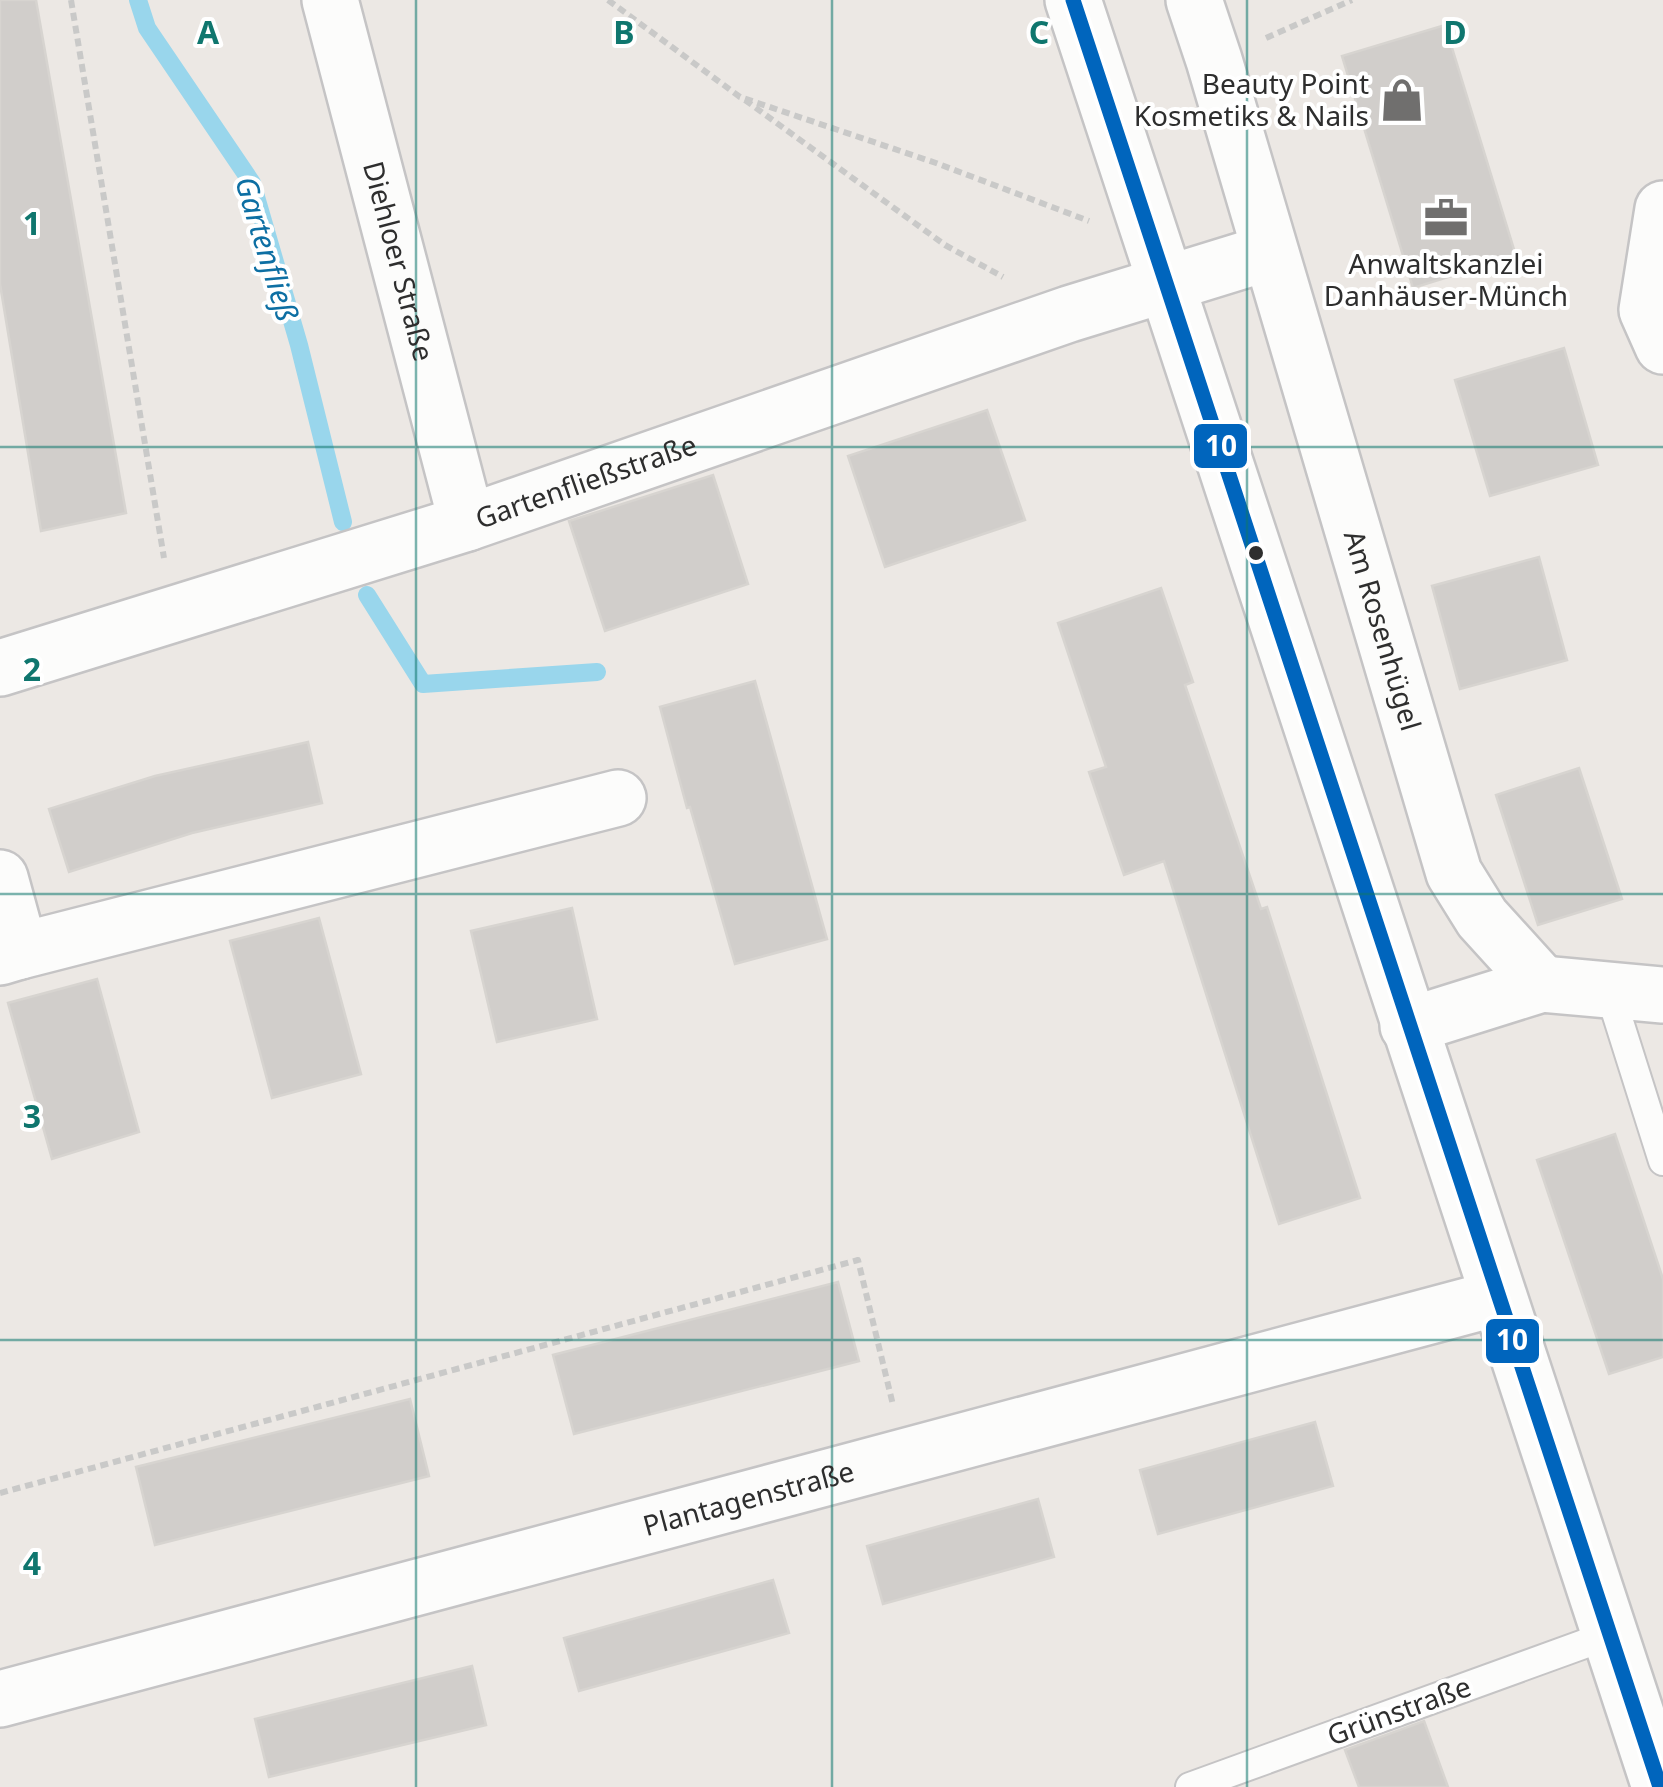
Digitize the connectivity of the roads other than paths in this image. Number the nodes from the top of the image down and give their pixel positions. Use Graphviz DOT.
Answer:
graph roads {
  1 [pos="330,0"];
  2 [pos="1073,0"];
  3 [pos="1194,0"];
  4 [pos="1663,209"];
  5 [pos="1270,252"];
  6 [pos="1162,265"];
  7 [pos="1663,346"];
  8 [pos="467,523"];
  9 [pos="0,668"];
  10 [pos="618,798"];
  11 [pos="0,878"];
  12 [pos="10,954"];
  13 [pos="1542,984"];
  14 [pos="1609,990"];
  15 [pos="1663,994"];
  16 [pos="1408,1026"];
  17 [pos="1663,1161"];
  18 [pos="1497,1298"];
  19 [pos="1609,1634"];
  20 [pos="0,1700"];
  21 [pos="1190,1787"];
  22 [pos="1660,1787"];
  1 -- 8 [label="street, Diehloer Straße"];
  2 -- 6 [label="street"];
  3 -- 5 [label="street, Am Rosenhügel"];
  4 -- 7 [label="street"];
  5 -- 6 [label="street"];
  5 -- 13 [label="street, Am Rosenhügel"];
  6 -- 8 [label="street, Gartenfließstraße"];
  6 -- 16 [label="street"];
  8 -- 9 [label="street, Gartenfließstraße"];
  10 -- 12 [label="street"];
  11 -- 12 [label="street"];
  13 -- 14 [label="street"];
  13 -- 16 [label="street"];
  14 -- 15 [label="street"];
  14 -- 17 [label="lane"];
  16 -- 18 [label="street"];
  18 -- 19 [label="street"];
  18 -- 20 [label="street, Plantagenstraße"];
  19 -- 21 [label="lane, Grünstraße"];
  19 -- 22 [label="street"];
}
